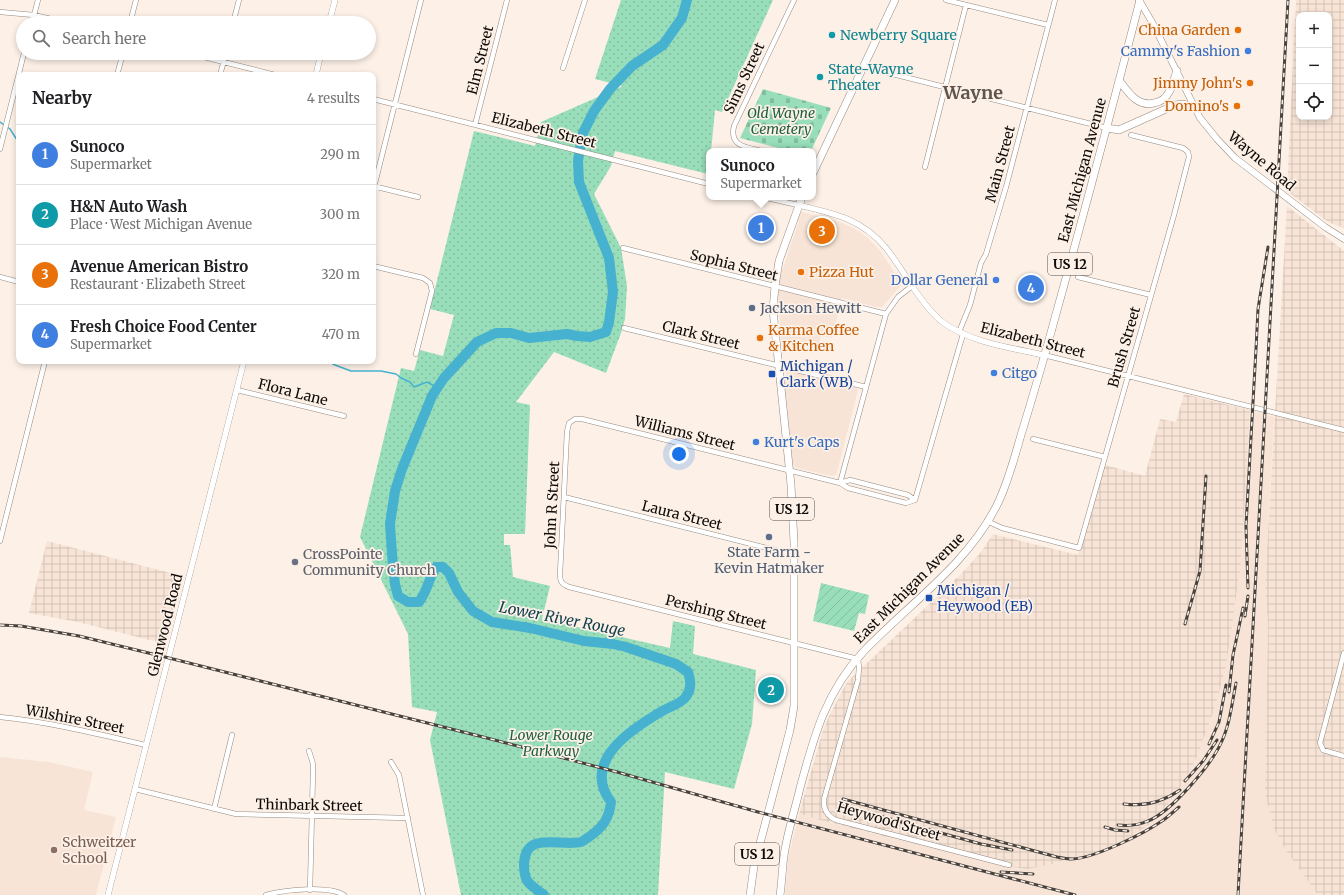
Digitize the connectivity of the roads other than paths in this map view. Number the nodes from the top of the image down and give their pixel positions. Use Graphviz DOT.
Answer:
graph roads {
  1 [pos="38,0"];
  2 [pos="136,0"];
  3 [pos="239,0"];
  4 [pos="335,0"];
  5 [pos="421,0"];
  6 [pos="507,0"];
  7 [pos="585,0"];
  8 [pos="794,0"];
  9 [pos="896,0"];
  10 [pos="946,0"];
  11 [pos="1055,0"];
  12 [pos="1140,1"];
  13 [pos="966,5"];
  14 [pos="0,12"];
  15 [pos="34,15"];
  16 [pos="38,16"];
  17 [pos="132,16"];
  18 [pos="235,16"];
  19 [pos="331,16"];
  20 [pos="1048,25"];
  21 [pos="22,60"];
  22 [pos="121,60"];
  23 [pos="215,60"];
  24 [pos="320,60"];
  25 [pos="223,62"];
  26 [pos="864,65"];
  27 [pos="563,68"];
  28 [pos="1177,71"];
  29 [pos="19,72"];
  30 [pos="118,72"];
  31 [pos="221,72"];
  32 [pos="263,72"];
  33 [pos="317,72"];
  34 [pos="1119,80"];
  35 [pos="16,85"];
  36 [pos="945,88"];
  37 [pos="376,100"];
  38 [pos="394,104"];
  39 [pos="1027,107"];
  40 [pos="1196,108"];
  41 [pos="475,125"];
  42 [pos="1107,128"];
  43 [pos="1131,134"];
  44 [pos="752,148"];
  45 [pos="0,149"];
  46 [pos="816,163"];
  47 [pos="925,167"];
  48 [pos="376,176"];
  49 [pos="706,183"];
  50 [pos="376,189"];
  51 [pos="418,197"];
  52 [pos="774,200"];
  53 [pos="801,200"];
  54 [pos="798,206"];
  55 [pos="1344,239"];
  56 [pos="623,248"];
  57 [pos="376,267"];
  58 [pos="0,277"];
  59 [pos="1078,277"];
  60 [pos="16,281"];
  61 [pos="775,286"];
  62 [pos="912,286"];
  63 [pos="1151,295"];
  64 [pos="886,314"];
  65 [pos="624,328"];
  66 [pos="961,333"];
  67 [pos="416,354"];
  68 [pos="1044,355"];
  69 [pos="44,364"];
  70 [pos="243,364"];
  71 [pos="778,365"];
  72 [pos="1127,376"];
  73 [pos="866,386"];
  74 [pos="237,390"];
  75 [pos="344,416"];
  76 [pos="571,420"];
  77 [pos="1344,430"];
  78 [pos="1033,438"];
  79 [pos="1105,457"];
  80 [pos="789,471"];
  81 [pos="840,483"];
  82 [pos="564,497"];
  83 [pos="915,500"];
  84 [pos="987,521"];
  85 [pos="0,541"];
  86 [pos="794,553"];
  87 [pos="569,587"];
  88 [pos="794,643"];
  89 [pos="1344,653"];
  90 [pos="858,659"];
  91 [pos="1342,670"];
  92 [pos="0,717"];
  93 [pos="232,735"];
  94 [pos="146,745"];
  95 [pos="309,751"];
  96 [pos="1344,756"];
  97 [pos="391,762"];
  98 [pos="135,789"];
  99 [pos="214,809"];
  100 [pos="312,816"];
  101 [pos="408,818"];
  102 [pos="1009,865"];
  103 [pos="310,890"];
  104 [pos="108,895"];
  105 [pos="266,895"];
  106 [pos="344,895"];
  107 [pos="423,895"];
  108 [pos="750,895"];
  109 [pos="780,895"];
  1 -- 15 [label="street"];
  2 -- 17 [label="street"];
  3 -- 18 [label="street"];
  4 -- 19 [label="street"];
  5 -- 38 [label="street"];
  6 -- 41 [label="street, Elm Street"];
  7 -- 27 [label="street"];
  8 -- 44 [label="street, Sims Street"];
  9 -- 26 [label="main road"];
  10 -- 13 [label="street"];
  11 -- 20 [label="street, Main Street"];
  12 -- 28 [label="main road, Wayne Road"];
  12 -- 34 [label="main road, East Michigan Avenue / US 12"];
  13 -- 20 [label="street"];
  13 -- 36 [label="street"];
  14 -- 15 [label="street"];
  15 -- 16 [label="street"];
  20 -- 39 [label="street, Main Street"];
  21 -- 29 [label="street"];
  22 -- 30 [label="street"];
  23 -- 25 [label="street"];
  24 -- 33 [label="street"];
  25 -- 31 [label="street"];
  25 -- 32 [label="street"];
  26 -- 36 [label="street"];
  26 -- 46 [label="main road"];
  28 -- 34 [label="main road"];
  28 -- 40 [label="main road, Wayne Road"];
  34 -- 42 [label="main road, East Michigan Avenue / US 12"];
  35 -- 45 [label="street"];
  36 -- 39 [label="street"];
  36 -- 47 [label="street"];
  37 -- 38 [label="street, Elizabeth Street"];
  38 -- 41 [label="street, Elizabeth Street"];
  38 -- 48 [label="street"];
  39 -- 42 [label="street"];
  39 -- 66 [label="street, Main Street"];
  40 -- 42 [label="main road"];
  40 -- 55 [label="main road, Wayne Road"];
  41 -- 49 [label="street, Elizabeth Street"];
  42 -- 68 [label="main road, East Michigan Avenue / US 12"];
  43 -- 63 [label="street, Brush Street"];
  50 -- 51 [label="street"];
  52 -- 54 [label="street, Elizabeth Street"];
  53 -- 54 [label="main road, US 12"];
  54 -- 61 [label="main road, US 12"];
  54 -- 62 [label="street, Elizabeth Street"];
  56 -- 61 [label="street, Sophia Street"];
  57 -- 67 [label="street"];
  58 -- 60 [label="street"];
  59 -- 63 [label="street"];
  61 -- 64 [label="street, Sophia Street"];
  61 -- 71 [label="main road, US 12"];
  62 -- 64 [label="street"];
  62 -- 66 [label="street, Elizabeth Street"];
  63 -- 72 [label="street, Brush Street"];
  64 -- 73 [label="street"];
  65 -- 71 [label="street, Clark Street"];
  66 -- 68 [label="street, Elizabeth Street"];
  66 -- 83 [label="street, Main Street"];
  68 -- 72 [label="street, Elizabeth Street"];
  68 -- 84 [label="main road, East Michigan Avenue / US 12"];
  69 -- 85 [label="street"];
  70 -- 74 [label="street, Glenwood Road"];
  71 -- 73 [label="street, Clark Street"];
  71 -- 80 [label="main road, US 12"];
  72 -- 77 [label="street, Elizabeth Street"];
  72 -- 79 [label="street, Brush Street"];
  73 -- 81 [label="street"];
  74 -- 75 [label="street, Flora Lane"];
  74 -- 94 [label="street, Glenwood Road"];
  76 -- 80 [label="street, Williams Street"];
  76 -- 82 [label="street, John R Street"];
  78 -- 79 [label="street"];
  79 -- 84 [label="street, Brush Street"];
  80 -- 81 [label="street, Williams Street"];
  80 -- 86 [label="main road, US 12"];
  81 -- 83 [label="street, Williams Street"];
  81 -- 83 [label="street, Williams Street"];
  82 -- 86 [label="street, Laura Street"];
  82 -- 87 [label="street, John R Street"];
  84 -- 90 [label="main road, East Michigan Avenue / US 12"];
  86 -- 88 [label="main road, US 12"];
  87 -- 88 [label="street, Pershing Street"];
  88 -- 90 [label="street, Pershing Street"];
  88 -- 108 [label="main road, US 12"];
  89 -- 91 [label="street"];
  90 -- 102 [label="street, Heywood Street"];
  90 -- 109 [label="main road, East Michigan Avenue / US 12"];
  91 -- 96 [label="street"];
  92 -- 94 [label="street, Wilshire Street"];
  93 -- 99 [label="street"];
  94 -- 98 [label="street, Glenwood Road"];
  95 -- 100 [label="street"];
  97 -- 101 [label="street"];
  98 -- 99 [label="street, Thinbark Street"];
  98 -- 104 [label="street, Glenwood Road"];
  99 -- 100 [label="street, Thinbark Street"];
  100 -- 101 [label="street, Thinbark Street"];
  100 -- 103 [label="street"];
  101 -- 107 [label="street"];
  103 -- 105 [label="street"];
  103 -- 106 [label="street"];
}
